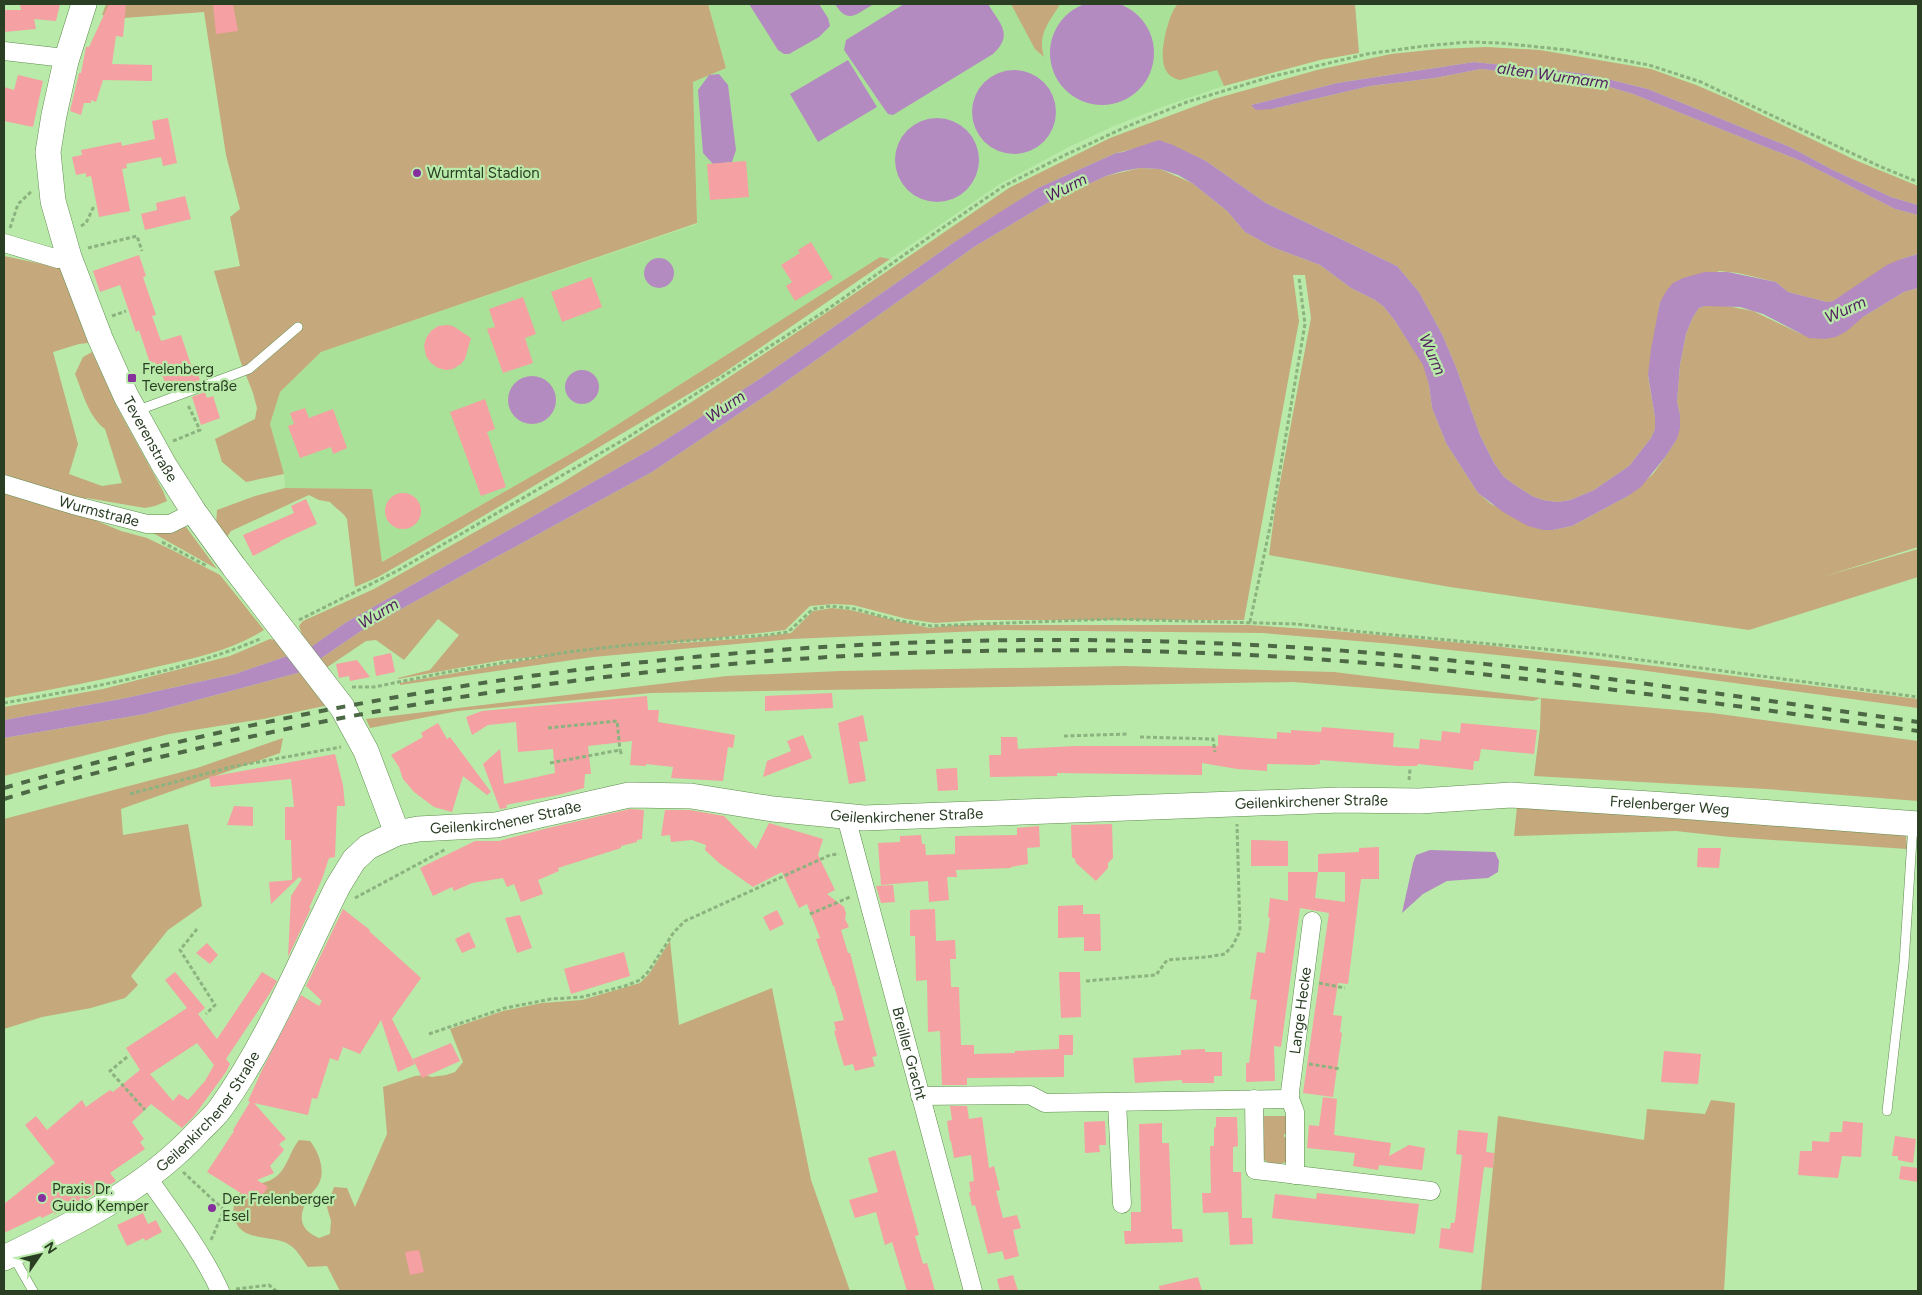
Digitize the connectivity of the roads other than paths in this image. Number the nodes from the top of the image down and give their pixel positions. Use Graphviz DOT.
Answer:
graph roads {
  1 [pos="84,4"];
  2 [pos="4,51"];
  3 [pos="66,61"];
  4 [pos="4,243"];
  5 [pos="68,255"];
  6 [pos="298,327"];
  7 [pos="136,412"];
  8 [pos="4,484"];
  9 [pos="194,512"];
  10 [pos="1420,801"];
  11 [pos="846,817"];
  12 [pos="1916,824"];
  13 [pos="397,833"];
  14 [pos="1312,921"];
  15 [pos="920,1096"];
  16 [pos="1254,1100"];
  17 [pos="1290,1100"];
  18 [pos="1117,1102"];
  19 [pos="1887,1111"];
  20 [pos="1296,1175"];
  21 [pos="148,1178"];
  22 [pos="1431,1191"];
  23 [pos="1122,1204"];
  24 [pos="8,1256"];
  25 [pos="226,1290"];
  26 [pos="33,1291"];
  27 [pos="973,1291"];
  1 -- 3 [label="main road, Teverenstraße"];
  2 -- 3 [label="street"];
  3 -- 5 [label="main road, Teverenstraße"];
  4 -- 5 [label="street"];
  5 -- 7 [label="main road, Teverenstraße"];
  6 -- 7 [label="lane"];
  7 -- 9 [label="main road, Teverenstraße"];
  8 -- 9 [label="street, Wurmstraße"];
  9 -- 13 [label="main road, Teverenstraße"];
  10 -- 11 [label="main road, Geilenkirchener Straße"];
  10 -- 12 [label="main road, Frelenberger Weg"];
  11 -- 13 [label="main road, Geilenkirchener Straße"];
  11 -- 15 [label="street, Breiller Gracht"];
  12 -- 19 [label="lane"];
  13 -- 21 [label="main road, Geilenkirchener Straße"];
  14 -- 17 [label="street, Lange Hecke"];
  15 -- 18 [label="street"];
  15 -- 27 [label="street, Breiller Gracht"];
  16 -- 17 [label="street"];
  16 -- 18 [label="street"];
  16 -- 20 [label="street"];
  17 -- 20 [label="street, Lange Hecke"];
  18 -- 23 [label="street"];
  20 -- 22 [label="street"];
  21 -- 24 [label="main road, Geilenkirchener Straße"];
  21 -- 25 [label="street"];
  24 -- 26 [label="lane"];
}
